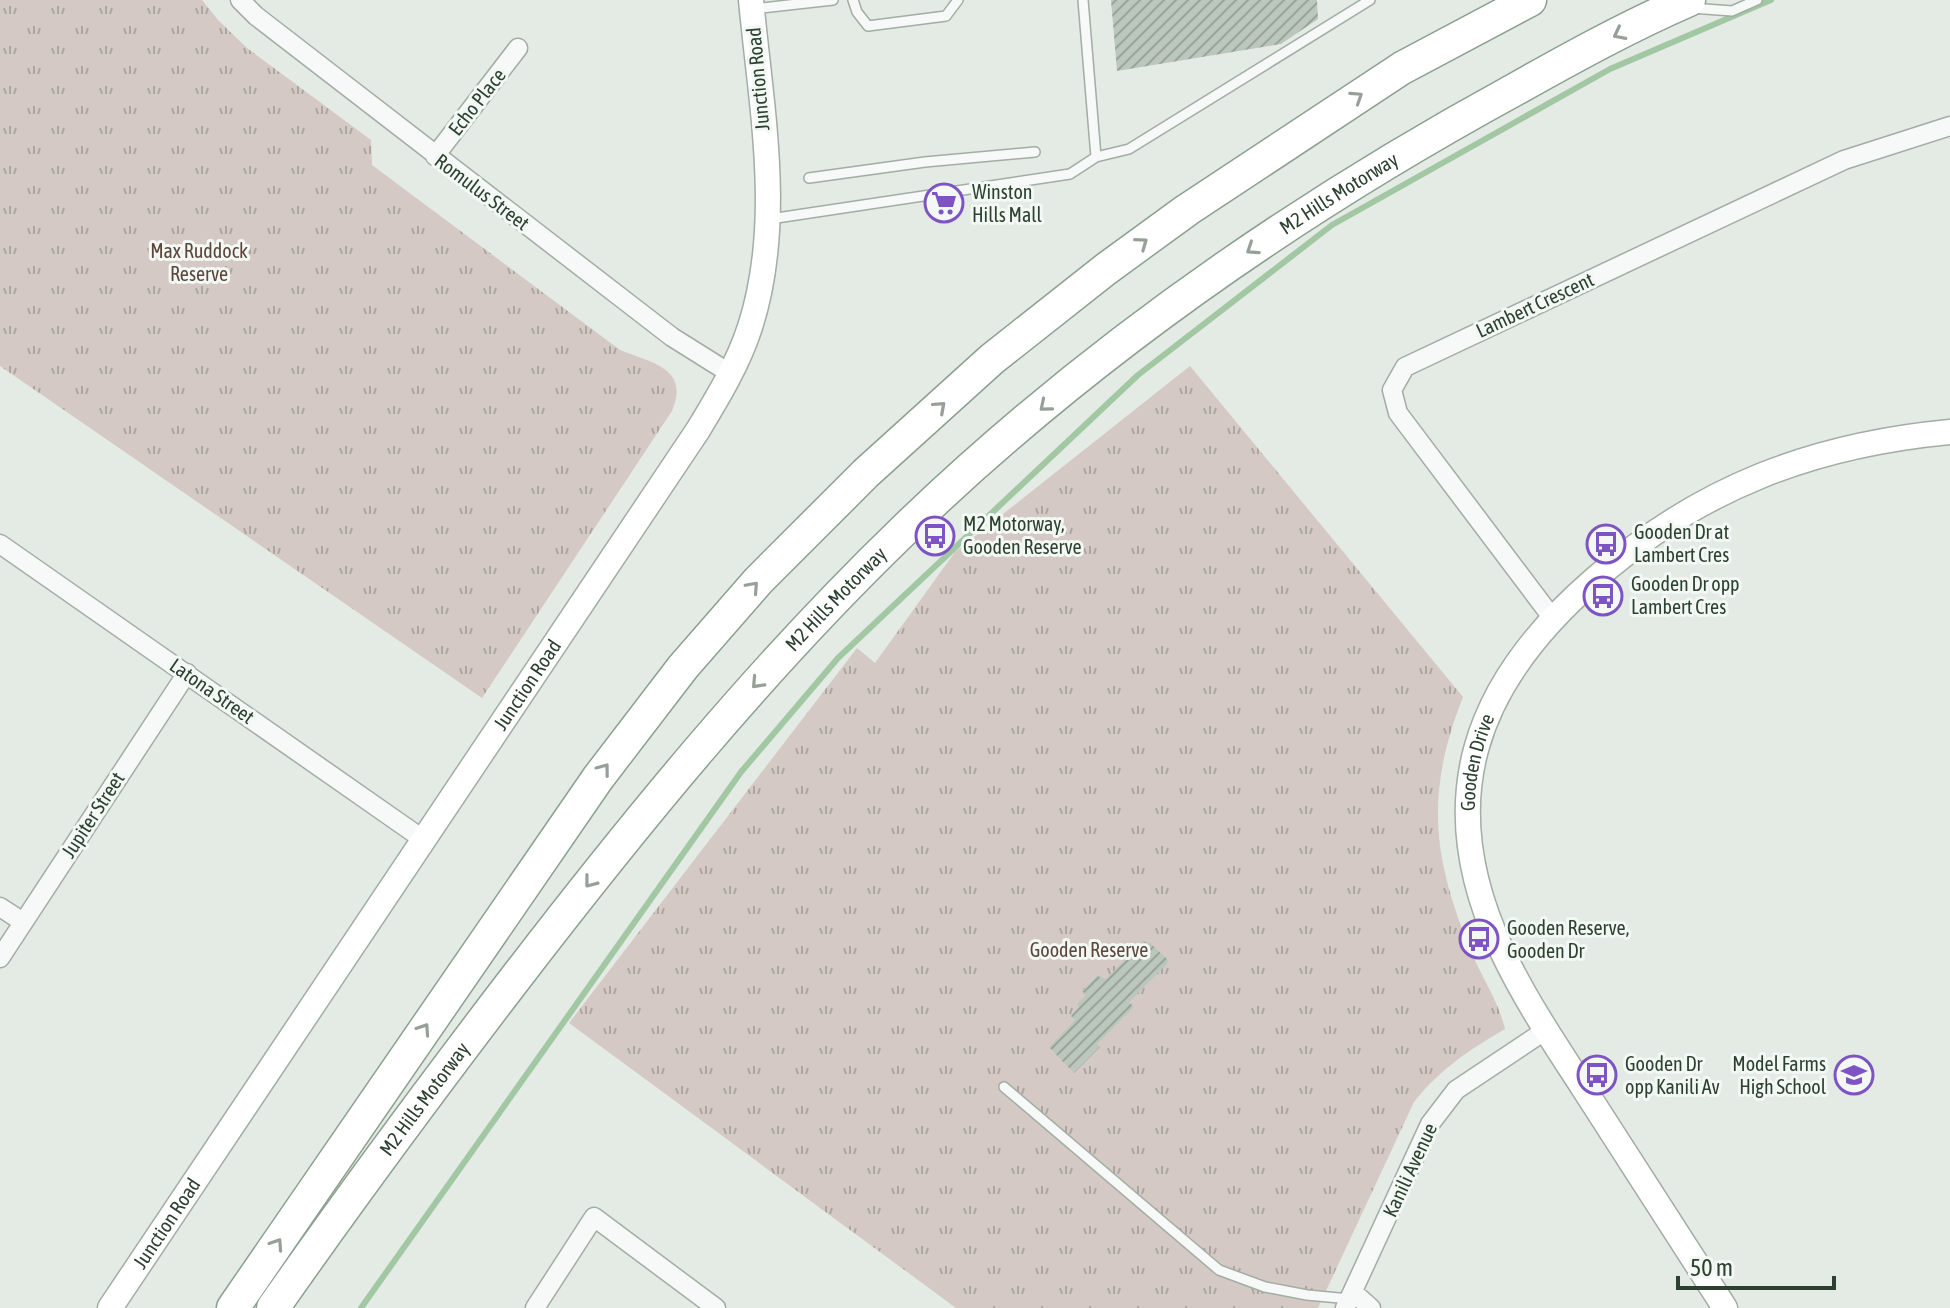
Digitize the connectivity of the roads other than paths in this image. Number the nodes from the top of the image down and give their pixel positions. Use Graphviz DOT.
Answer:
graph roads {
  1 [pos="240,0"];
  2 [pos="833,0"];
  3 [pos="853,0"];
  4 [pos="958,0"];
  5 [pos="1083,0"];
  6 [pos="1370,0"];
  7 [pos="1530,0"];
  8 [pos="1757,0"];
  9 [pos="808,1"];
  10 [pos="1682,3"];
  11 [pos="751,5"];
  12 [pos="518,48"];
  13 [pos="1950,126"];
  14 [pos="1035,152"];
  15 [pos="435,156"];
  16 [pos="1096,157"];
  17 [pos="809,178"];
  18 [pos="767,220"];
  19 [pos="731,374"];
  20 [pos="1950,432"];
  21 [pos="0,544"];
  22 [pos="1554,620"];
  23 [pos="187,673"];
  24 [pos="424,840"];
  25 [pos="0,907"];
  26 [pos="23,922"];
  27 [pos="0,958"];
  28 [pos="1546,1030"];
  29 [pos="1004,1087"];
  30 [pos="1349,1300"];
  31 [pos="110,1308"];
  32 [pos="233,1308"];
  33 [pos="273,1308"];
  34 [pos="535,1308"];
  35 [pos="716,1308"];
  36 [pos="1371,1308"];
  37 [pos="1725,1308"];
  1 -- 15 [label="street, Romulus Street"];
  2 -- 9 [label="lane"];
  3 -- 4 [label="lane"];
  5 -- 16 [label="lane"];
  6 -- 16 [label="lane"];
  32 -- 7 [label="highway, M2 Hills Motorway, one-way"];
  8 -- 10 [label="lane"];
  9 -- 11 [label="lane"];
  10 -- 33 [label="highway, M2 Hills Motorway, one-way"];
  11 -- 18 [label="street, Junction Road"];
  12 -- 15 [label="street, Echo Place"];
  13 -- 22 [label="street, Lambert Crescent"];
  14 -- 17 [label="lane"];
  15 -- 19 [label="street, Romulus Street"];
  16 -- 18 [label="lane"];
  18 -- 19 [label="street, Junction Road"];
  19 -- 24 [label="street, Junction Road"];
  20 -- 22 [label="street, Gooden Drive"];
  21 -- 23 [label="street, Latona Street"];
  22 -- 28 [label="street, Gooden Drive"];
  23 -- 24 [label="street, Latona Street"];
  23 -- 26 [label="street, Jupiter Street"];
  24 -- 31 [label="street, Junction Road"];
  25 -- 26 [label="street"];
  26 -- 27 [label="street, Jupiter Street"];
  28 -- 30 [label="street, Kanili Avenue"];
  28 -- 37 [label="street, Gooden Drive"];
  29 -- 30 [label="lane"];
  30 -- 36 [label="street"];
  34 -- 35 [label="street"];
}
